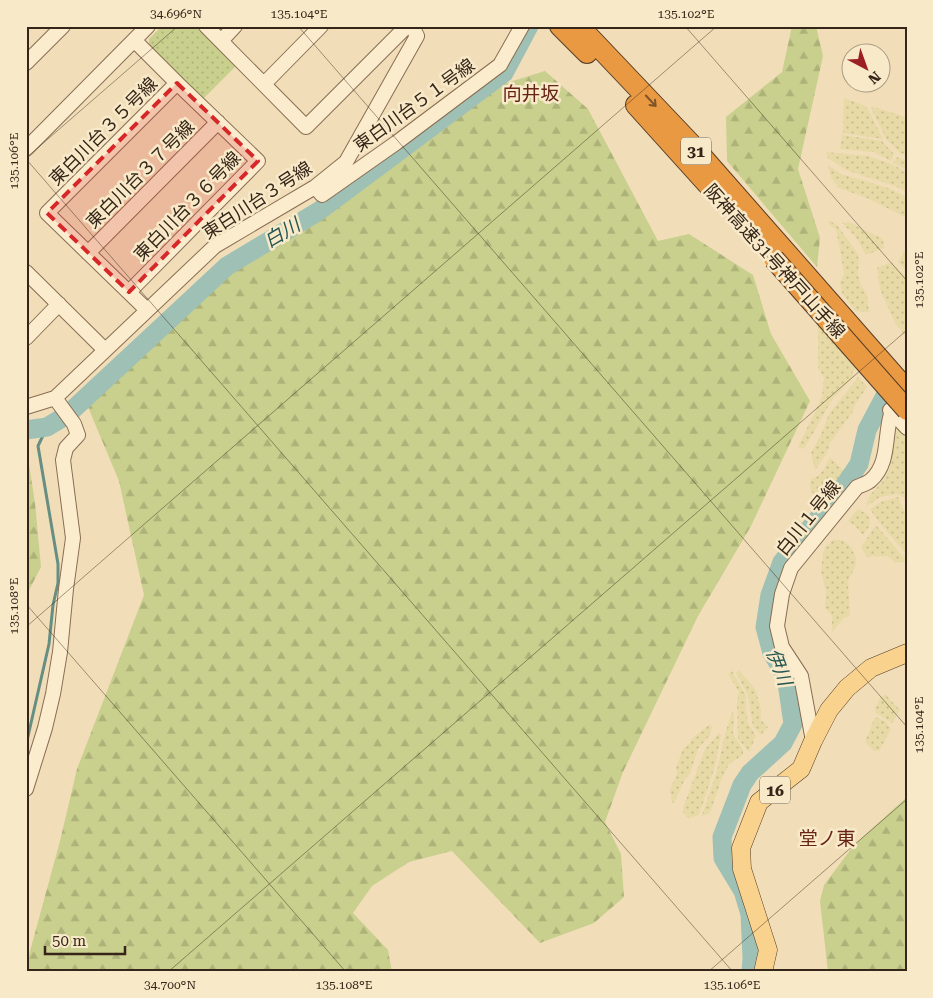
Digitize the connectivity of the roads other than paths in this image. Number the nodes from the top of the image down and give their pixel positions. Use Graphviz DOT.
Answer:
graph roads {
  1 [pos="63,26"];
  2 [pos="148,26"];
  3 [pos="206,26"];
  4 [pos="235,26"];
  5 [pos="321,26"];
  6 [pos="407,26"];
  7 [pos="412,26"];
  8 [pos="522,26"];
  9 [pos="560,26"];
  10 [pos="579,26"];
  11 [pos="134,40"];
  12 [pos="221,41"];
  13 [pos="601,57"];
  14 [pos="26,63"];
  15 [pos="178,83"];
  16 [pos="264,84"];
  17 [pos="218,122"];
  18 [pos="26,149"];
  19 [pos="315,187"];
  20 [pos="88,253"];
  21 [pos="779,255"];
  22 [pos="26,272"];
  23 [pos="129,292"];
  24 [pos="60,304"];
  25 [pos="147,310"];
  26 [pos="26,338"];
  27 [pos="105,350"];
  28 [pos="907,390"];
  29 [pos="54,398"];
  30 [pos="26,408"];
  31 [pos="898,410"];
  32 [pos="907,428"];
  33 [pos="907,652"];
  34 [pos="813,741"];
  35 [pos="26,789"];
  36 [pos="763,972"];
  1 -- 14 [label="street"];
  2 -- 11 [label="street"];
  3 -- 12 [label="street"];
  4 -- 12 [label="street"];
  5 -- 16 [label="street"];
  6 -- 16 [label="street"];
  7 -- 19 [label="street, 東白川台３号線"];
  8 -- 19 [label="street, 東白川台５１号線"];
  9 -- 13 [label="highway, 阪神高速31号神戸山手線 / 31"];
  10 -- 13 [label="highway, 阪神高速31号神戸山手線 / 31"];
  11 -- 15 [label="street, 東白川台３５号線"];
  11 -- 18 [label="street"];
  12 -- 16 [label="street"];
  13 -- 21 [label="highway, 阪神高速31号神戸山手線 / 31"];
  15 -- 17 [label="street, 東白川台３６号線"];
  15 -- 20 [label="street, 東白川台３５号線"];
  17 -- 20 [label="street, 東白川台３７号線"];
  17 -- 23 [label="street, 東白川台３６号線"];
  19 -- 25 [label="street, 東白川台３号線"];
  20 -- 23 [label="street, 東白川台３５号線"];
  21 -- 28 [label="highway, 阪神高速31号神戸山手線 / 31"];
  21 -- 31 [label="highway, 阪神高速31号神戸山手線 / 31, bridge"];
  22 -- 24 [label="street"];
  23 -- 25 [label="street, 東白川台３５号線"];
  24 -- 26 [label="street"];
  24 -- 27 [label="street"];
  25 -- 27 [label="street, 東白川台３号線"];
  27 -- 29 [label="street, 東白川台３号線"];
  28 -- 31 [label="street"];
  29 -- 30 [label="street, 東白川台３号線"];
  29 -- 35 [label="street"];
  31 -- 32 [label="street"];
  31 -- 34 [label="street, 白川１号線"];
  33 -- 34 [label="main road, 16"];
  34 -- 36 [label="main road, 16"];
}
